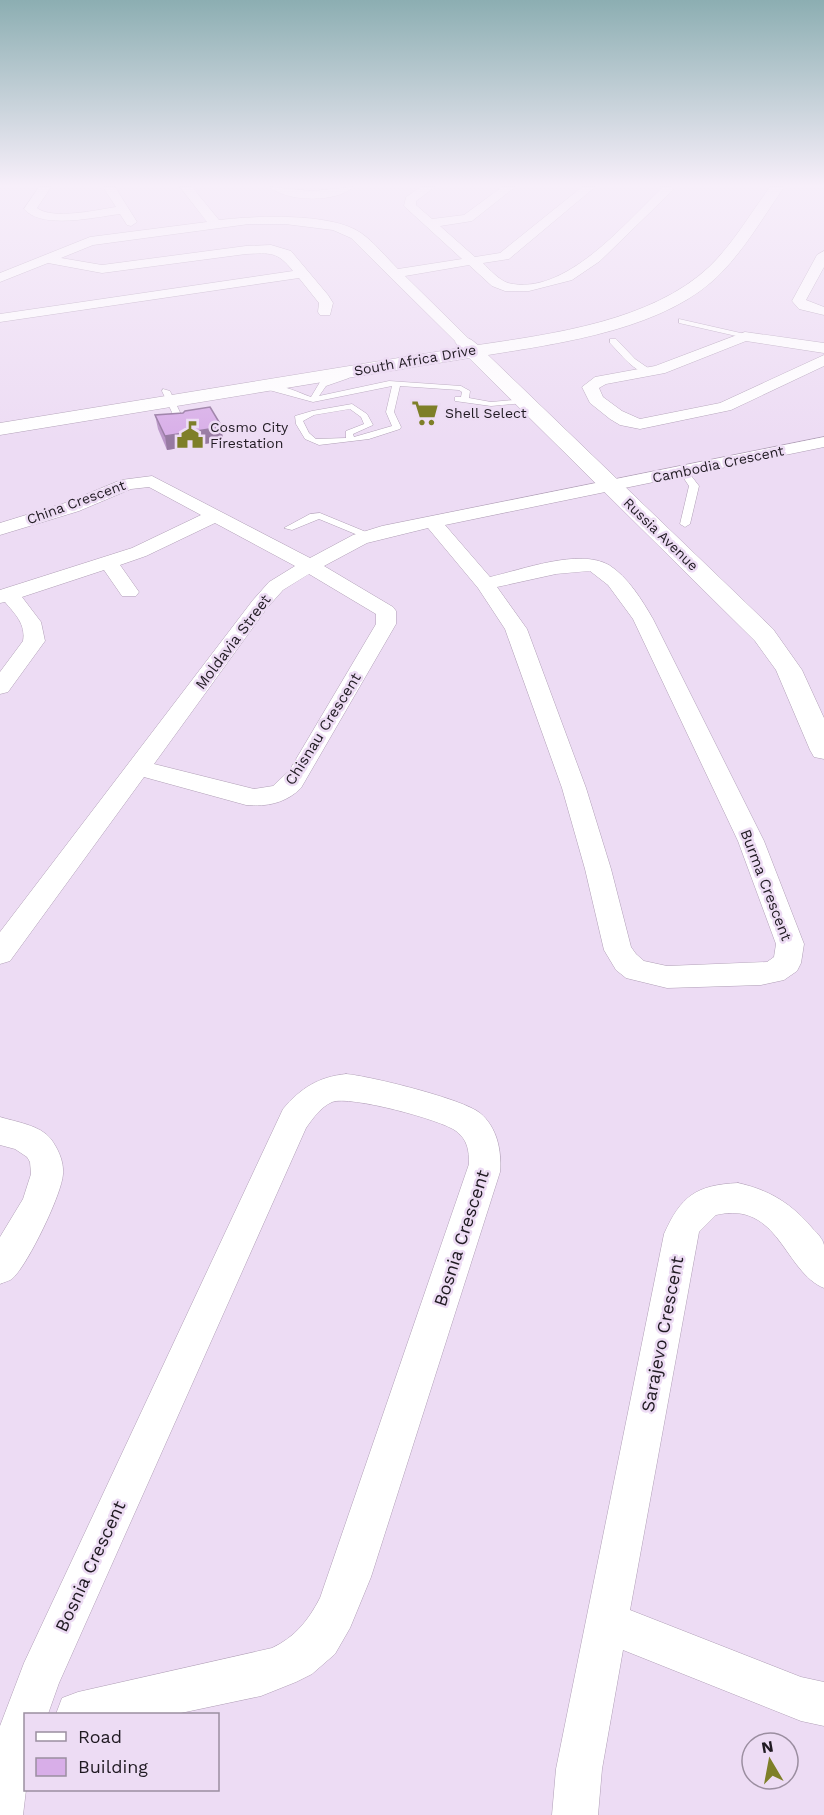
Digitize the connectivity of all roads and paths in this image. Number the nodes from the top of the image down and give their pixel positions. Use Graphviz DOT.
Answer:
graph roads {
  1 [pos="16,272"];
  2 [pos="404,272"];
  3 [pos="485,272"];
  4 [pos="577,272"];
  5 [pos="688,272"];
  6 [pos="713,272"];
  7 [pos="815,272"];
  8 [pos="395,273"];
  9 [pos="302,274"];
  10 [pos="0,278"];
  11 [pos="824,311"];
  12 [pos="325,312"];
  13 [pos="0,318"];
  14 [pos="682,321"];
  15 [pos="745,336"];
  16 [pos="613,341"];
  17 [pos="469,347"];
  18 [pos="824,348"];
  19 [pos="824,360"];
  20 [pos="380,366"];
  21 [pos="648,372"];
  22 [pos="397,383"];
  23 [pos="259,386"];
  24 [pos="343,392"];
  25 [pos="396,395"];
  26 [pos="168,396"];
  27 [pos="313,400"];
  28 [pos="524,401"];
  29 [pos="377,414"];
  30 [pos="0,418"];
  31 [pos="181,423"];
  32 [pos="0,429"];
  33 [pos="350,439"];
  34 [pos="824,442"];
  35 [pos="683,471"];
  36 [pos="611,486"];
  37 [pos="216,515"];
  38 [pos="433,522"];
  39 [pos="685,524"];
  40 [pos="0,528"];
  41 [pos="289,528"];
  42 [pos="368,536"];
  43 [pos="108,562"];
  44 [pos="310,566"];
  45 [pos="485,584"];
  46 [pos="129,592"];
  47 [pos="5,595"];
  48 [pos="0,687"];
  49 [pos="824,750"];
  50 [pos="139,768"];
  51 [pos="0,952"];
  52 [pos="0,1131"];
  53 [pos="0,1267"];
  54 [pos="824,1271"];
  55 [pos="608,1622"];
  56 [pos="824,1704"];
  57 [pos="28,1713"];
  58 [pos="83,1713"];
  59 [pos="24,1723"];
  60 [pos="0,1815"];
  61 [pos="575,1815"];
  1 -- 10 [label="street"];
  2 -- 8 [label="street"];
  3 -- 4 [label="street"];
  5 -- 17 [label="street, South Africa Drive"];
  6 -- 17 [label="street, South Africa Drive"];
  7 -- 11 [label="street"];
  8 -- 17 [label="street"];
  9 -- 12 [label="street"];
  9 -- 13 [label="street"];
  14 -- 15 [label="lane"];
  15 -- 18 [label="street"];
  15 -- 21 [label="street"];
  16 -- 21 [label="lane"];
  17 -- 20 [label="street, South Africa Drive"];
  17 -- 26 [label="street, South Africa Drive"];
  17 -- 28 [label="street, Russia Avenue"];
  19 -- 21 [label="street"];
  20 -- 23 [label="street, South Africa Drive"];
  20 -- 27 [label="lane"];
  22 -- 24 [label="lane"];
  22 -- 25 [label="lane"];
  22 -- 28 [label="lane"];
  23 -- 26 [label="street, South Africa Drive"];
  23 -- 27 [label="lane"];
  24 -- 25 [label="lane"];
  24 -- 27 [label="lane"];
  25 -- 29 [label="lane"];
  26 -- 30 [label="street, South Africa Drive"];
  26 -- 31 [label="lane"];
  26 -- 32 [label="street, South Africa Drive"];
  28 -- 36 [label="street, Russia Avenue"];
  29 -- 33 [label="lane"];
  29 -- 33 [label="lane"];
  29 -- 33 [label="lane"];
  34 -- 35 [label="street, Cambodia Crescent"];
  35 -- 36 [label="street, Cambodia Crescent"];
  35 -- 39 [label="lane"];
  36 -- 38 [label="street, Moldavia Street"];
  36 -- 49 [label="street, Russia Avenue"];
  37 -- 40 [label="street, China Crescent"];
  37 -- 43 [label="street"];
  37 -- 44 [label="street, China Crescent"];
  38 -- 42 [label="street, Moldavia Street"];
  38 -- 45 [label="street, Burma Crescent"];
  41 -- 42 [label="lane"];
  42 -- 44 [label="street, Moldavia Street"];
  43 -- 46 [label="street"];
  43 -- 47 [label="street"];
  44 -- 50 [label="street, Moldavia Street"];
  44 -- 50 [label="street, Chisnau Crescent"];
  45 -- 45 [label="street, Burma Crescent"];
  47 -- 48 [label="street"];
  50 -- 51 [label="street, Moldavia Street"];
  52 -- 53 [label="street"];
  54 -- 55 [label="street, Sarajevo Crescent"];
  55 -- 56 [label="street"];
  55 -- 61 [label="street, Sarajevo Crescent"];
  57 -- 58 [label="street, Bosnia Crescent"];
  59 -- 60 [label="street, Bosnia Crescent"];
}
